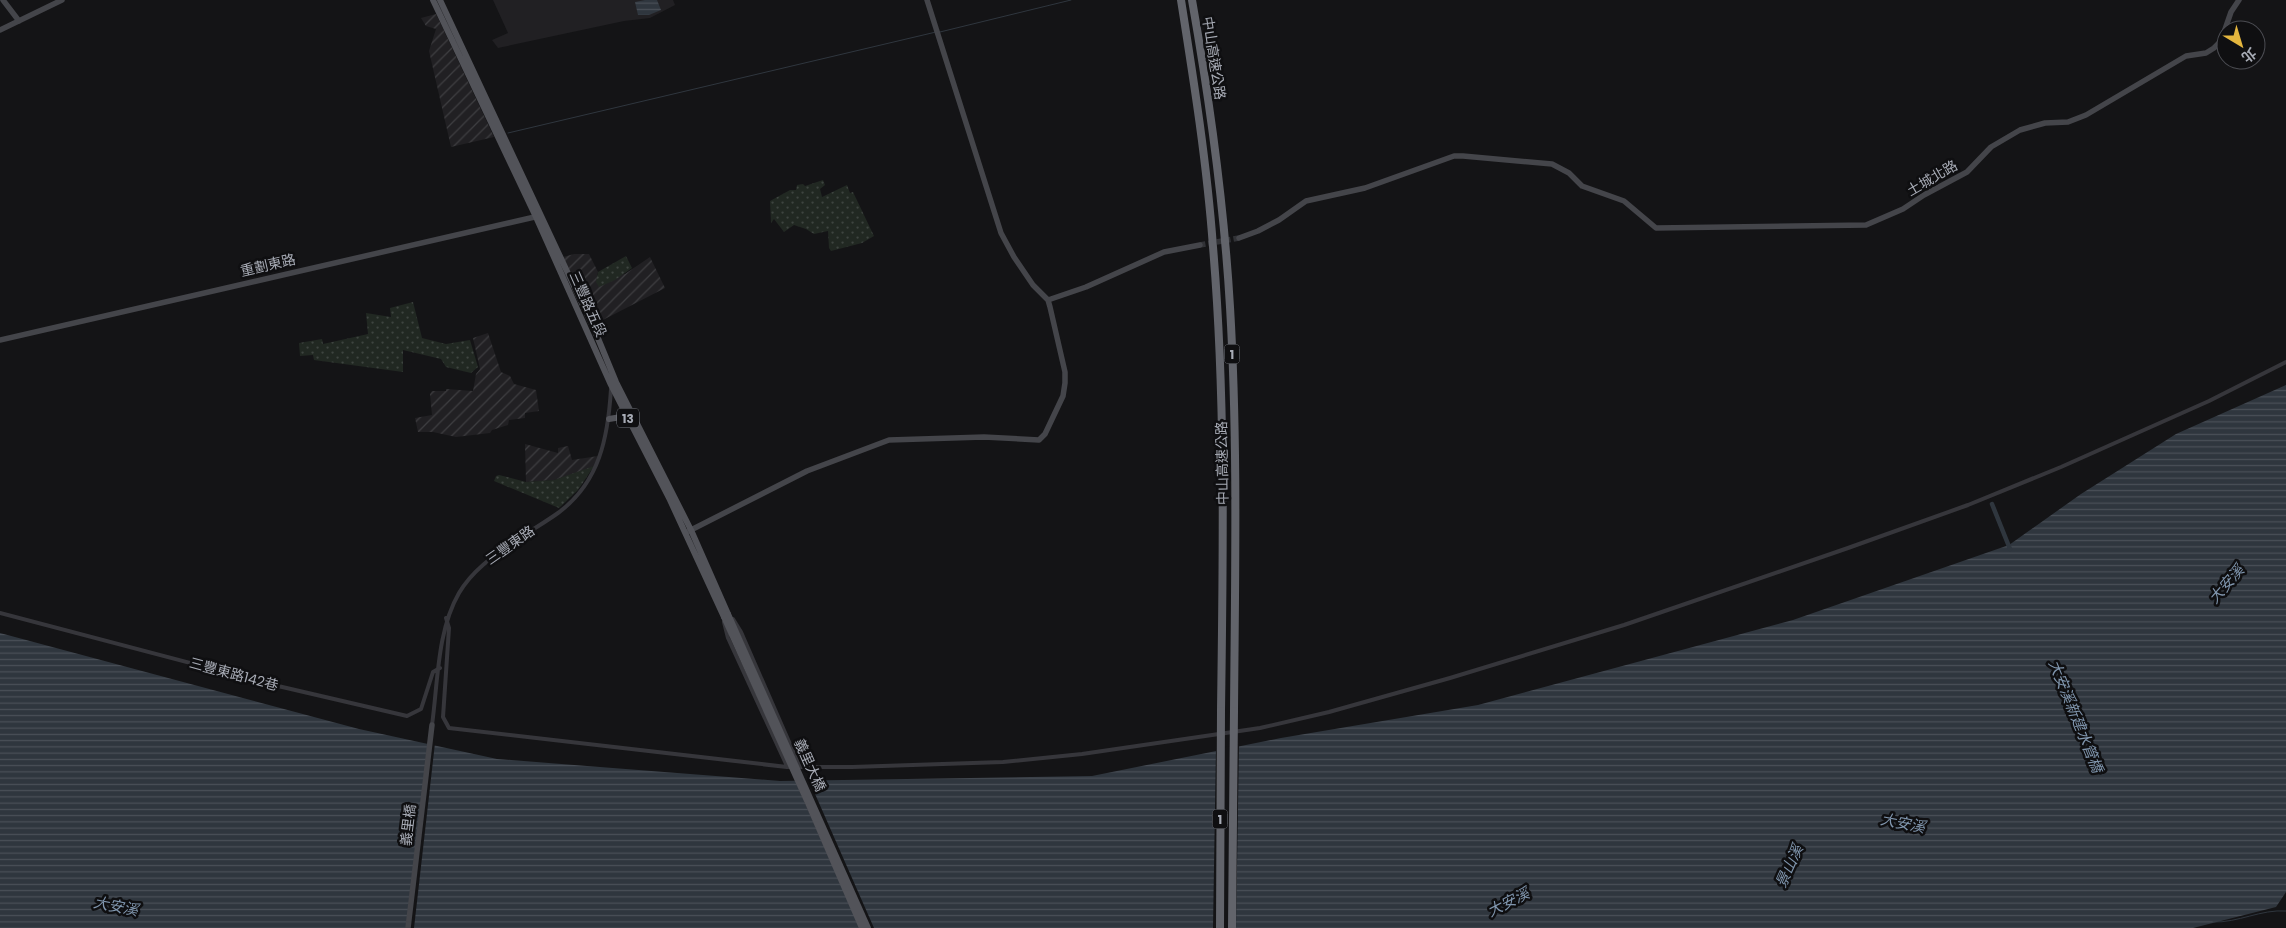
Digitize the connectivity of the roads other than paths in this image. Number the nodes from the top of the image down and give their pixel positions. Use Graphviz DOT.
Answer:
graph roads {
  1 [pos="3,0"];
  2 [pos="62,0"];
  3 [pos="433,0"];
  4 [pos="440,0"];
  5 [pos="926,0"];
  6 [pos="1181,0"];
  7 [pos="1192,0"];
  8 [pos="2238,0"];
  9 [pos="19,21"];
  10 [pos="0,30"];
  11 [pos="538,216"];
  12 [pos="1238,238"];
  13 [pos="1200,245"];
  14 [pos="1048,300"];
  15 [pos="0,340"];
  16 [pos="2286,362"];
  17 [pos="614,383"];
  18 [pos="609,419"];
  19 [pos="628,420"];
  20 [pos="688,531"];
  21 [pos="0,613"];
  22 [pos="726,615"];
  23 [pos="446,618"];
  24 [pos="440,668"];
  25 [pos="432,725"];
  26 [pos="788,766"];
  27 [pos="800,767"];
  28 [pos="408,928"];
  29 [pos="862,928"];
  30 [pos="868,928"];
  31 [pos="1220,928"];
  32 [pos="1232,928"];
  1 -- 9 [label="street"];
  2 -- 9 [label="street"];
  3 -- 11 [label="main road, 三豐路五段 / 13"];
  4 -- 11 [label="main road, 三豐路五段 / 13"];
  5 -- 14 [label="street"];
  6 -- 31 [label="highway, 中山高速公路 / 1, bridge"];
  7 -- 32 [label="highway, 中山高速公路 / 1, bridge"];
  8 -- 12 [label="street, 土城北路"];
  9 -- 10 [label="street"];
  11 -- 15 [label="street, 重劃東路"];
  11 -- 17 [label="main road, 三豐路五段 / 13"];
  13 -- 14 [label="street"];
  14 -- 20 [label="street"];
  16 -- 27 [label="street"];
  17 -- 18 [label="street, 三豐東路"];
  17 -- 19 [label="main road, 三豐路五段 / 13"];
  17 -- 20 [label="main road, 三豐路五段 / 13"];
  18 -- 19 [label="main road"];
  18 -- 23 [label="street, 三豐東路"];
  19 -- 20 [label="main road, 三豐路五段 / 13"];
  20 -- 22 [label="main road, 三豐路五段 / 13"];
  21 -- 24 [label="street, 三豐東路142巷"];
  22 -- 26 [label="street"];
  22 -- 27 [label="street"];
  22 -- 29 [label="main road, 義里大橋 / 13, bridge"];
  22 -- 30 [label="main road, 義里大橋 / 13, bridge"];
  23 -- 24 [label="street, 三豐東路"];
  23 -- 26 [label="street"];
  24 -- 25 [label="street, 三豐東路"];
  25 -- 28 [label="street, 義里橋"];
  26 -- 27 [label="street"];
}
